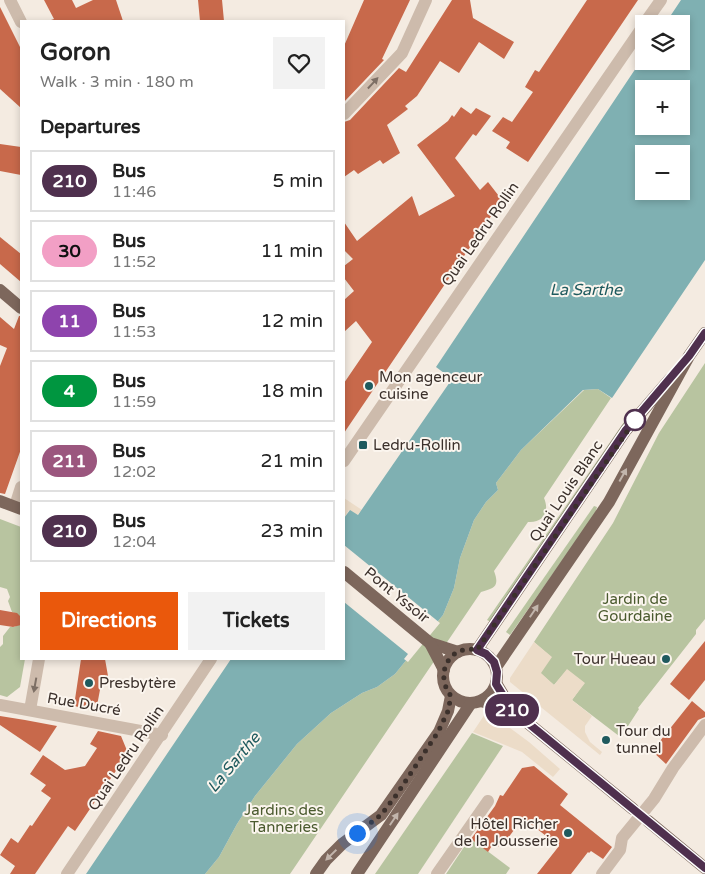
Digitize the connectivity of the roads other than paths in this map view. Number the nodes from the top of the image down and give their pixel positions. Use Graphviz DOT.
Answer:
graph roads {
  1 [pos="10,0"];
  2 [pos="426,0"];
  3 [pos="661,0"];
  4 [pos="650,15"];
  5 [pos="20,20"];
  6 [pos="635,37"];
  7 [pos="345,113"];
  8 [pos="0,290"];
  9 [pos="20,307"];
  10 [pos="705,333"];
  11 [pos="689,356"];
  12 [pos="345,460"];
  13 [pos="20,494"];
  14 [pos="0,501"];
  15 [pos="18,508"];
  16 [pos="345,573"];
  17 [pos="477,650"];
  18 [pos="440,652"];
  19 [pos="458,652"];
  20 [pos="39,660"];
  21 [pos="210,660"];
  22 [pos="496,667"];
  23 [pos="444,670"];
  24 [pos="496,684"];
  25 [pos="476,702"];
  26 [pos="450,703"];
  27 [pos="0,705"];
  28 [pos="30,710"];
  29 [pos="512,710"];
  30 [pos="705,725"];
  31 [pos="162,735"];
  32 [pos="488,801"];
  33 [pos="633,809"];
  34 [pos="648,822"];
  35 [pos="705,868"];
  36 [pos="67,874"];
  37 [pos="316,874"];
  38 [pos="357,874"];
  39 [pos="437,874"];
  40 [pos="602,874"];
  1 -- 5 [label="street"];
  7 -- 2 [label="street, one-way"];
  3 -- 4 [label="street, Quai Ledru Rollin"];
  6 -- 12 [label="street, Quai Ledru Rollin"];
  8 -- 9 [label="main road"];
  10 -- 11 [label="main road, Quai Louis Blanc"];
  11 -- 17 [label="main road, Quai Louis Blanc"];
  22 -- 11 [label="main road, Quai Louis Blanc, one-way"];
  13 -- 15 [label="street"];
  14 -- 15 [label="main road"];
  16 -- 18 [label="main road, Pont Yssoir"];
  17 -- 19 [label="main road"];
  17 -- 22 [label="main road"];
  18 -- 19 [label="main road, Pont Yssoir"];
  18 -- 23 [label="main road"];
  19 -- 23 [label="main road"];
  20 -- 28 [label="street, one-way"];
  21 -- 31 [label="street, Quai Ledru Rollin"];
  22 -- 24 [label="main road"];
  23 -- 26 [label="main road"];
  24 -- 25 [label="main road"];
  24 -- 29 [label="main road"];
  25 -- 26 [label="main road"];
  25 -- 29 [label="main road"];
  38 -- 25 [label="main road, one-way"];
  26 -- 37 [label="main road, one-way"];
  27 -- 28 [label="street, Rue Ducré"];
  28 -- 31 [label="street, Rue Ducré"];
  29 -- 33 [label="main road"];
  30 -- 40 [label="street"];
  31 -- 36 [label="street, Quai Ledru Rollin"];
  32 -- 39 [label="street"];
  34 -- 35 [label="main road"];
}
